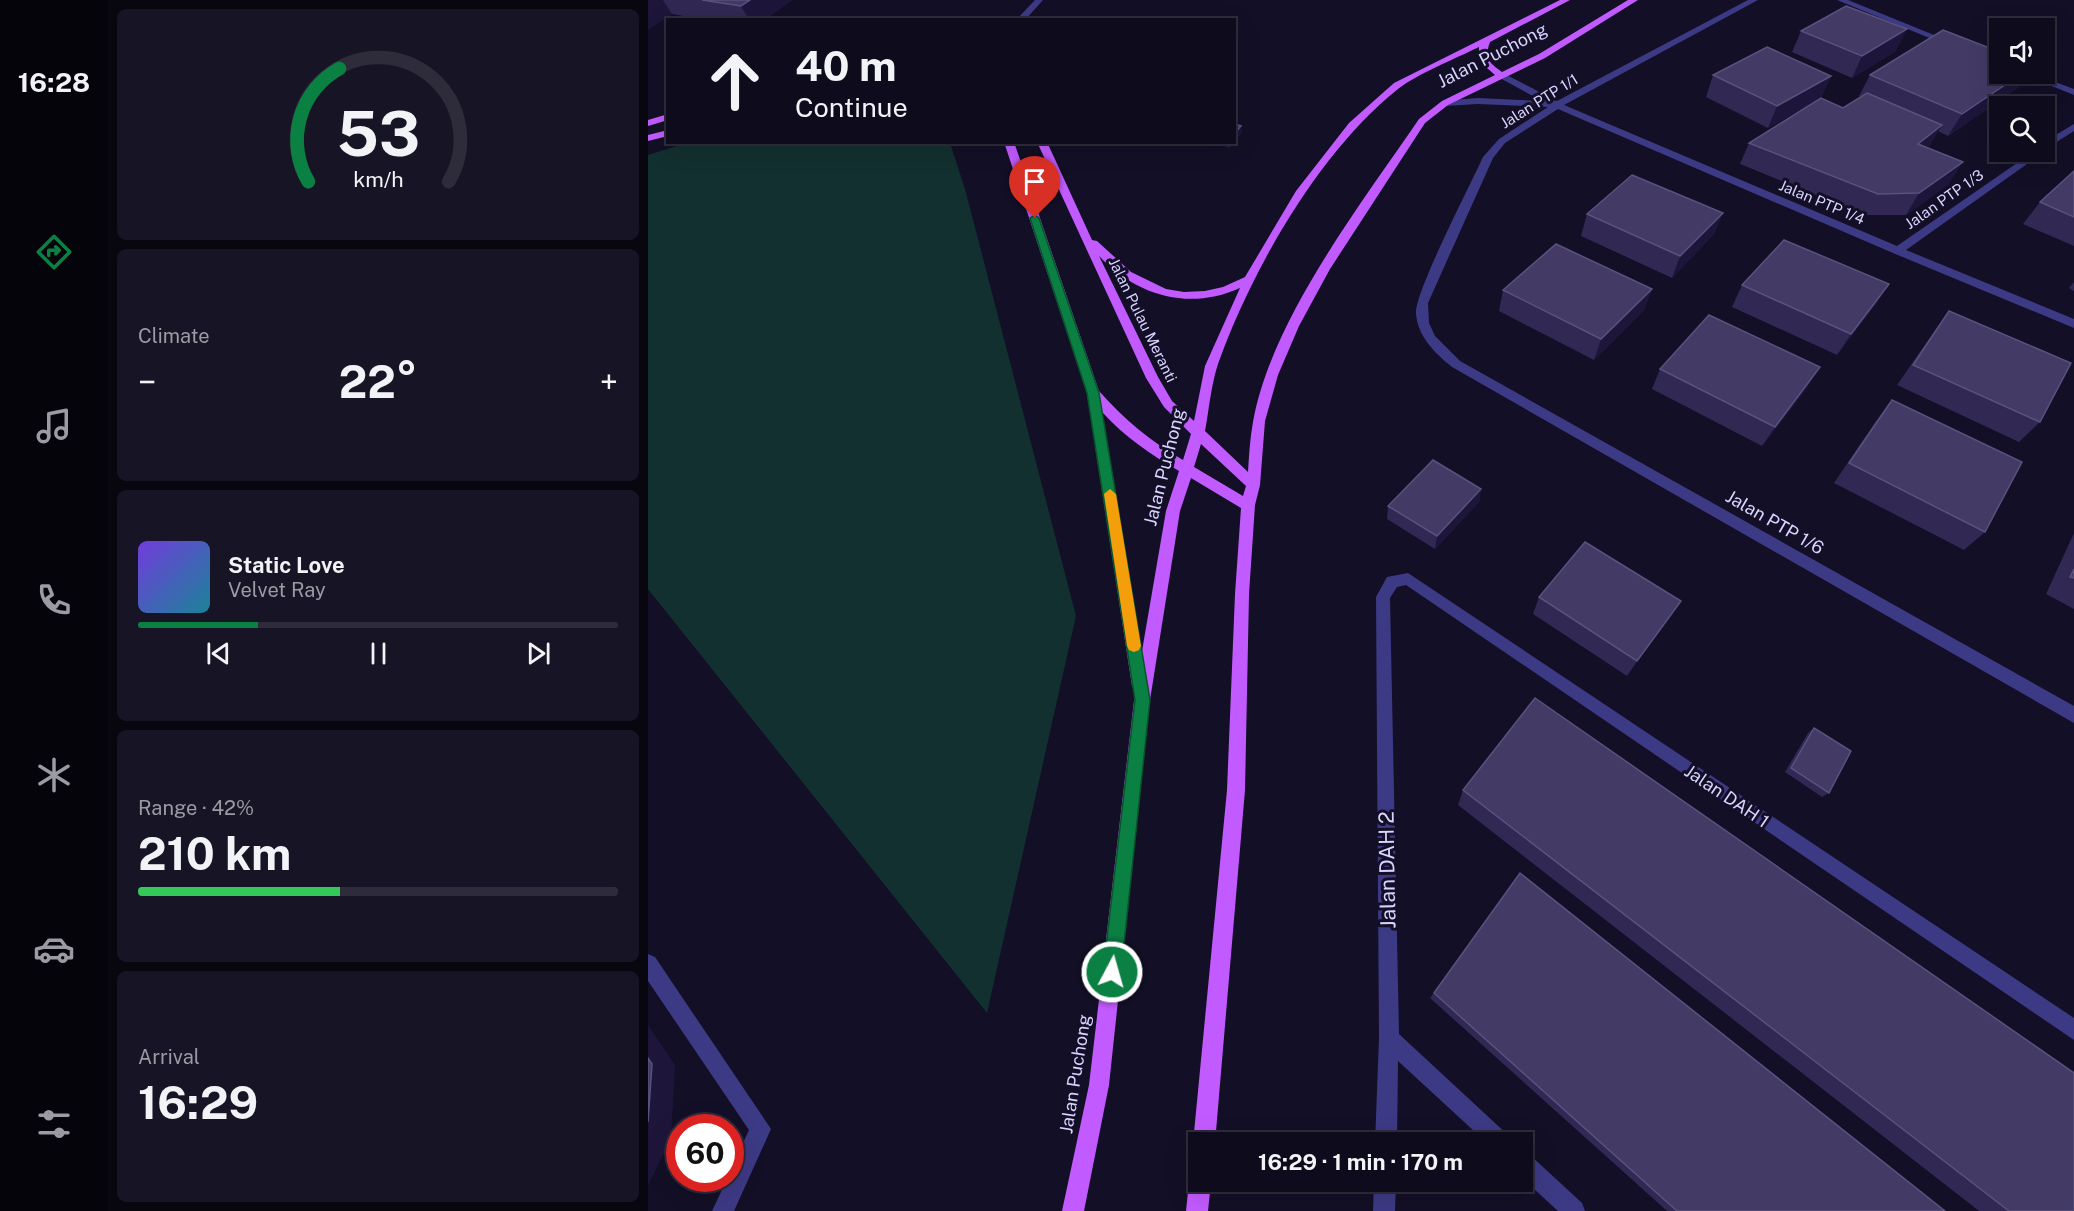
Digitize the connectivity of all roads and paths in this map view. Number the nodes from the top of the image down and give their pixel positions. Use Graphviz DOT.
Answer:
graph roads {
  1 [pos="1039,0"];
  2 [pos="1566,0"];
  3 [pos="1634,0"];
  4 [pos="1754,0"];
  5 [pos="1840,0"];
  6 [pos="1022,18"];
  7 [pos="1486,41"];
  8 [pos="1957,46"];
  9 [pos="1501,75"];
  10 [pos="2053,84"];
  11 [pos="2074,92"];
  12 [pos="1445,103"];
  13 [pos="1559,104"];
  14 [pos="666,118"];
  15 [pos="648,123"];
  16 [pos="2074,127"];
  17 [pos="666,134"];
  18 [pos="648,138"];
  19 [pos="2055,140"];
  20 [pos="1011,144"];
  21 [pos="1043,144"];
  22 [pos="2024,162"];
  23 [pos="1080,227"];
  24 [pos="1897,251"];
  25 [pos="1249,279"];
  26 [pos="2074,324"];
  27 [pos="1456,364"];
  28 [pos="1093,393"];
  29 [pos="1198,434"];
  30 [pos="1187,468"];
  31 [pos="1253,485"];
  32 [pos="1248,505"];
  33 [pos="1383,597"];
  34 [pos="1142,700"];
  35 [pos="2074,715"];
  36 [pos="648,964"];
  37 [pos="2074,1030"];
  38 [pos="1389,1038"];
  39 [pos="1205,1132"];
  40 [pos="1386,1132"];
  41 [pos="1490,1132"];
  42 [pos="1533,1173"];
  43 [pos="1199,1192"];
  44 [pos="1385,1192"];
  45 [pos="723,1211"];
  46 [pos="1072,1211"];
  47 [pos="1197,1211"];
  48 [pos="1384,1211"];
  49 [pos="1574,1211"];
  1 -- 6 [label="street"];
  2 -- 7 [label="main road, Jalan Puchong"];
  3 -- 9 [label="main road, Jalan Puchong"];
  4 -- 13 [label="street, Jalan PTP 1/1"];
  5 -- 8 [label="street"];
  7 -- 9 [label="main road"];
  7 -- 25 [label="main road, Jalan Puchong"];
  9 -- 12 [label="main road, Jalan Puchong"];
  9 -- 13 [label="street, Jalan PTP 1/4"];
  10 -- 11 [label="street"];
  12 -- 13 [label="street"];
  12 -- 31 [label="main road, Jalan Puchong"];
  13 -- 24 [label="street, Jalan PTP 1/4"];
  13 -- 27 [label="street, Jalan PTP 1/1"];
  14 -- 15 [label="main road"];
  16 -- 19 [label="street"];
  17 -- 18 [label="main road"];
  20 -- 28 [label="main road"];
  21 -- 23 [label="main road, Jalan Pulau Meranti"];
  22 -- 24 [label="street, Jalan PTP 1/3"];
  23 -- 25 [label="main road"];
  23 -- 29 [label="main road, Jalan Pulau Meranti"];
  24 -- 26 [label="street, Jalan PTP 1/4"];
  25 -- 29 [label="main road, Jalan Puchong"];
  27 -- 35 [label="street, Jalan PTP 1/6"];
  28 -- 30 [label="main road"];
  28 -- 34 [label="main road"];
  29 -- 30 [label="main road, Jalan Puchong"];
  29 -- 31 [label="main road, Jalan Pulau Meranti"];
  30 -- 32 [label="main road"];
  30 -- 34 [label="main road, Jalan Puchong"];
  31 -- 32 [label="main road, Jalan Puchong"];
  32 -- 39 [label="main road, Jalan Puchong"];
  33 -- 37 [label="street, Jalan DAH 1"];
  33 -- 38 [label="street, Jalan DAH 2"];
  34 -- 46 [label="main road, Jalan Puchong"];
  36 -- 45 [label="street"];
  38 -- 40 [label="street, Jalan DAH 2"];
  38 -- 41 [label="street"];
  42 -- 49 [label="street"];
  43 -- 47 [label="main road"];
  44 -- 48 [label="street"];
}
